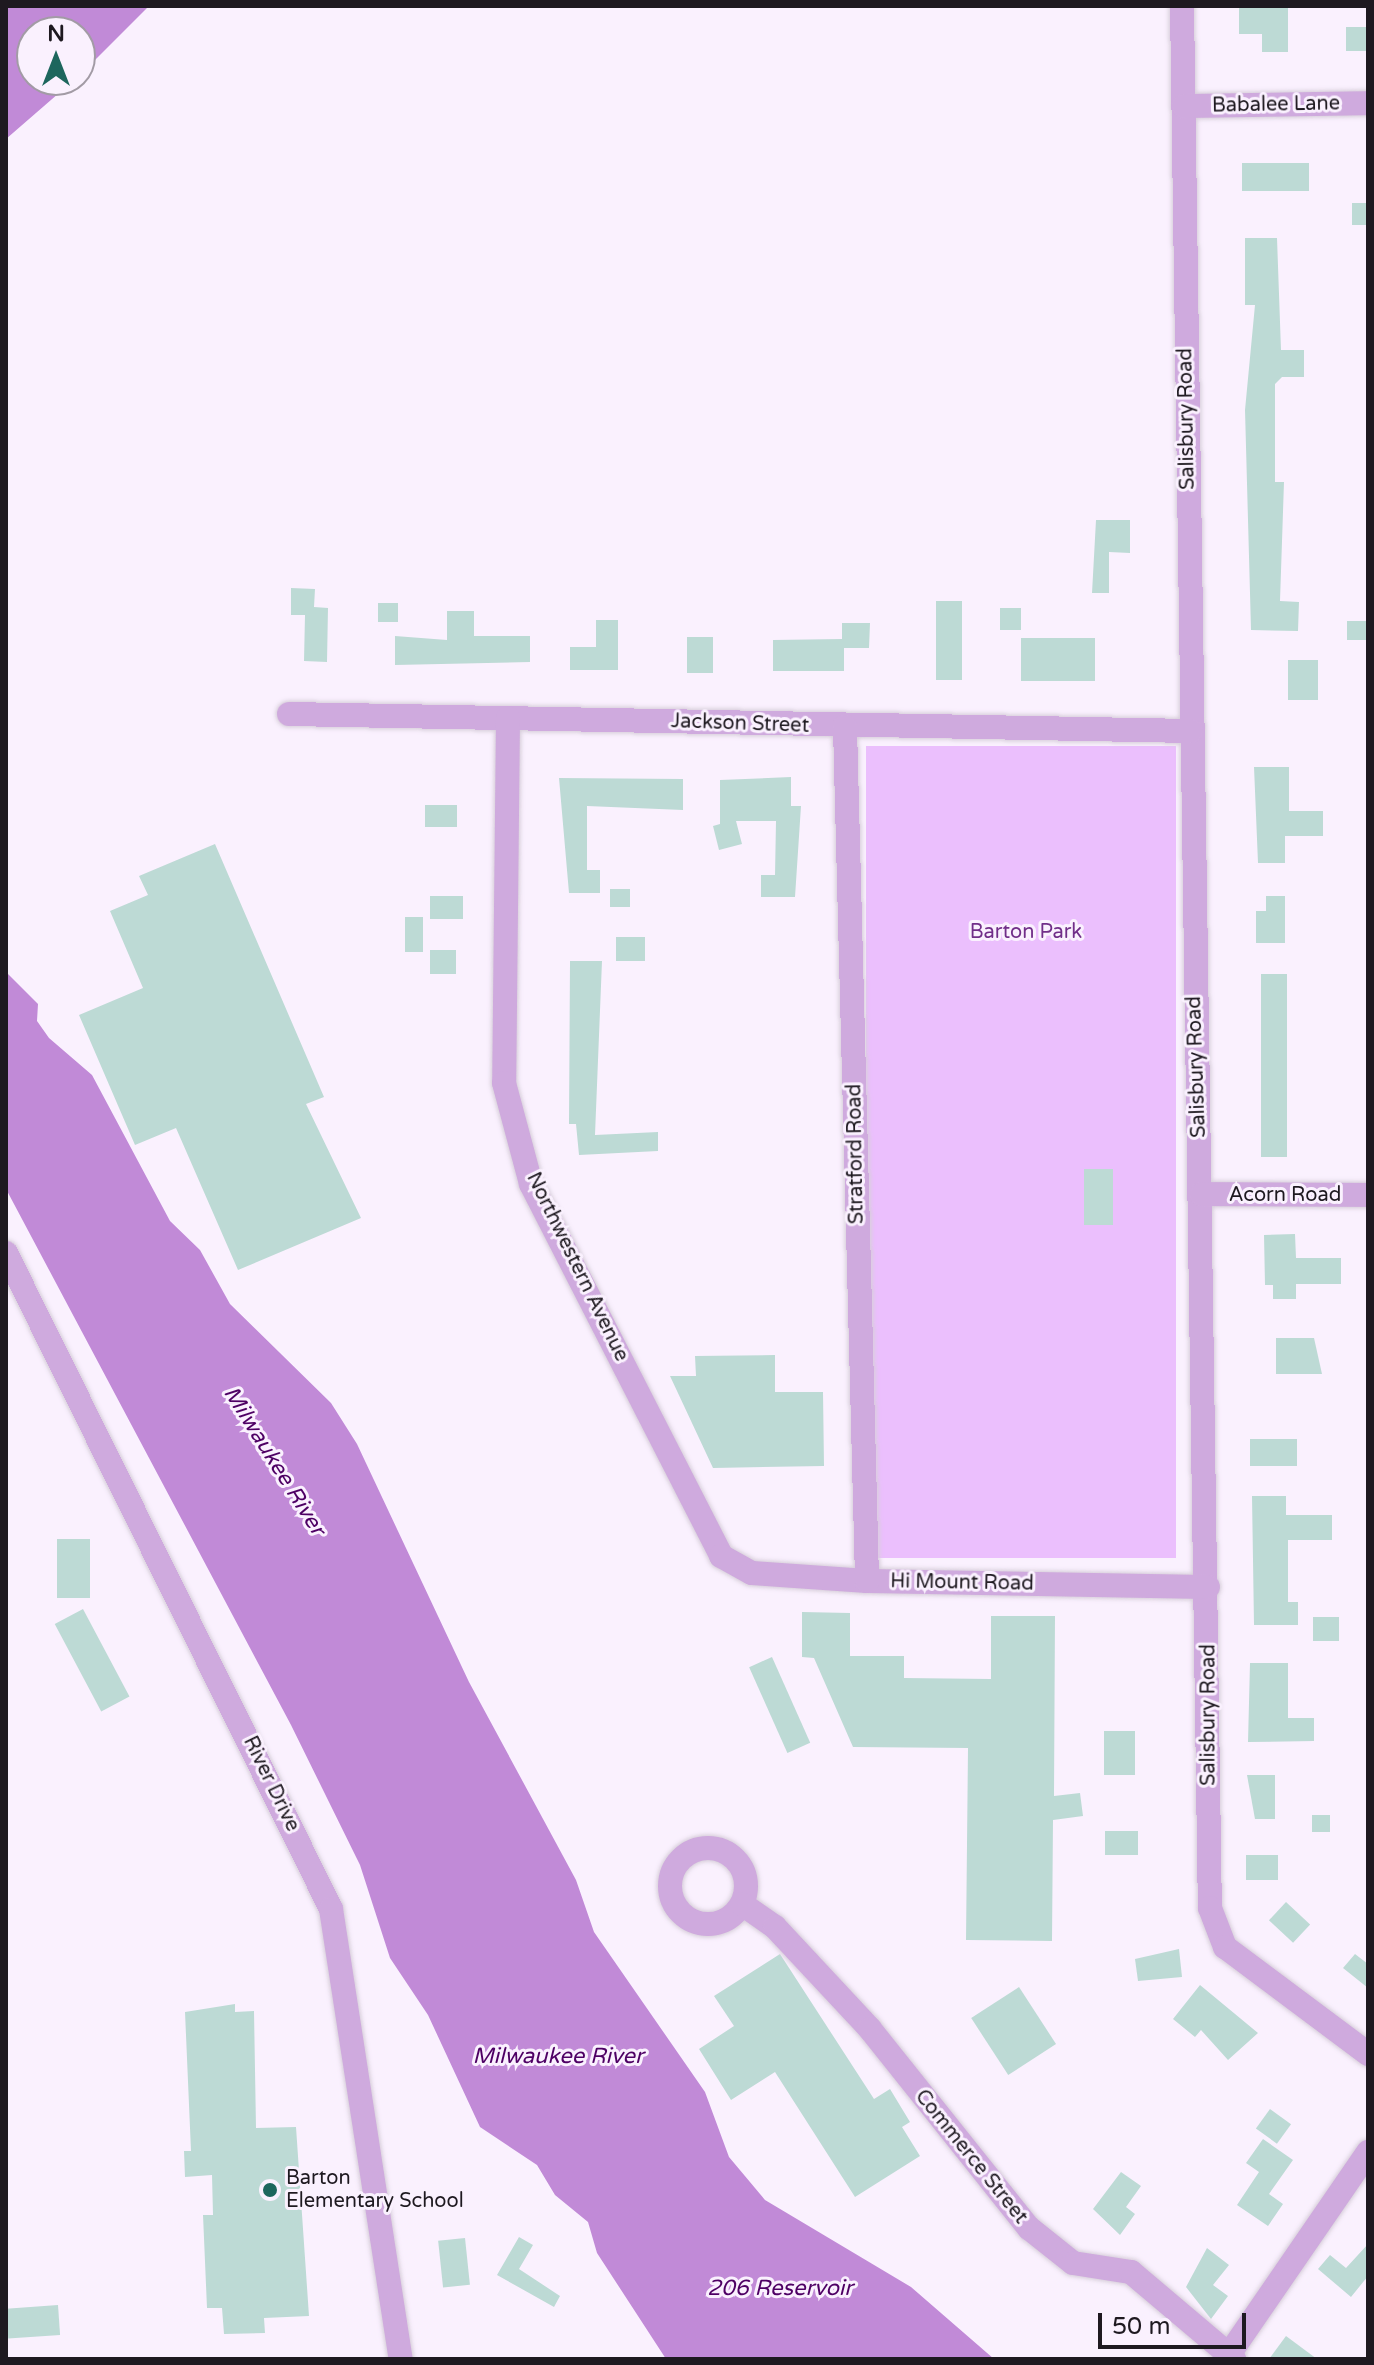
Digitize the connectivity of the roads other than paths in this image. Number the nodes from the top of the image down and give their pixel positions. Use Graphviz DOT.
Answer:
graph roads {
  1 [pos="1182,6"];
  2 [pos="1368,103"];
  3 [pos="1184,106"];
  4 [pos="289,714"];
  5 [pos="508,718"];
  6 [pos="845,727"];
  7 [pos="1191,731"];
  8 [pos="1202,1194"];
  9 [pos="1368,1195"];
  10 [pos="6,1253"];
  11 [pos="721,1556"];
  12 [pos="867,1581"];
  13 [pos="1208,1587"];
  14 [pos="742,1904"];
  15 [pos="1368,2054"];
  16 [pos="1368,2152"];
  17 [pos="1232,2356"];
  18 [pos="401,2359"];
  1 -- 3 [label="street, Salisbury Road"];
  2 -- 3 [label="street, Babalee Lane"];
  3 -- 7 [label="street, Salisbury Road"];
  4 -- 5 [label="street, Jackson Street"];
  5 -- 6 [label="street, Jackson Street"];
  5 -- 11 [label="street, Northwestern Avenue"];
  6 -- 7 [label="street, Jackson Street"];
  6 -- 12 [label="street, Stratford Road"];
  7 -- 8 [label="street, Salisbury Road"];
  8 -- 9 [label="street, Acorn Road"];
  8 -- 13 [label="street, Salisbury Road"];
  10 -- 18 [label="street, River Drive"];
  11 -- 12 [label="street, Hi Mount Road"];
  12 -- 13 [label="street, Hi Mount Road"];
  13 -- 15 [label="street, Salisbury Road"];
  14 -- 17 [label="street, Commerce Street"];
  16 -- 17 [label="street"];
}
